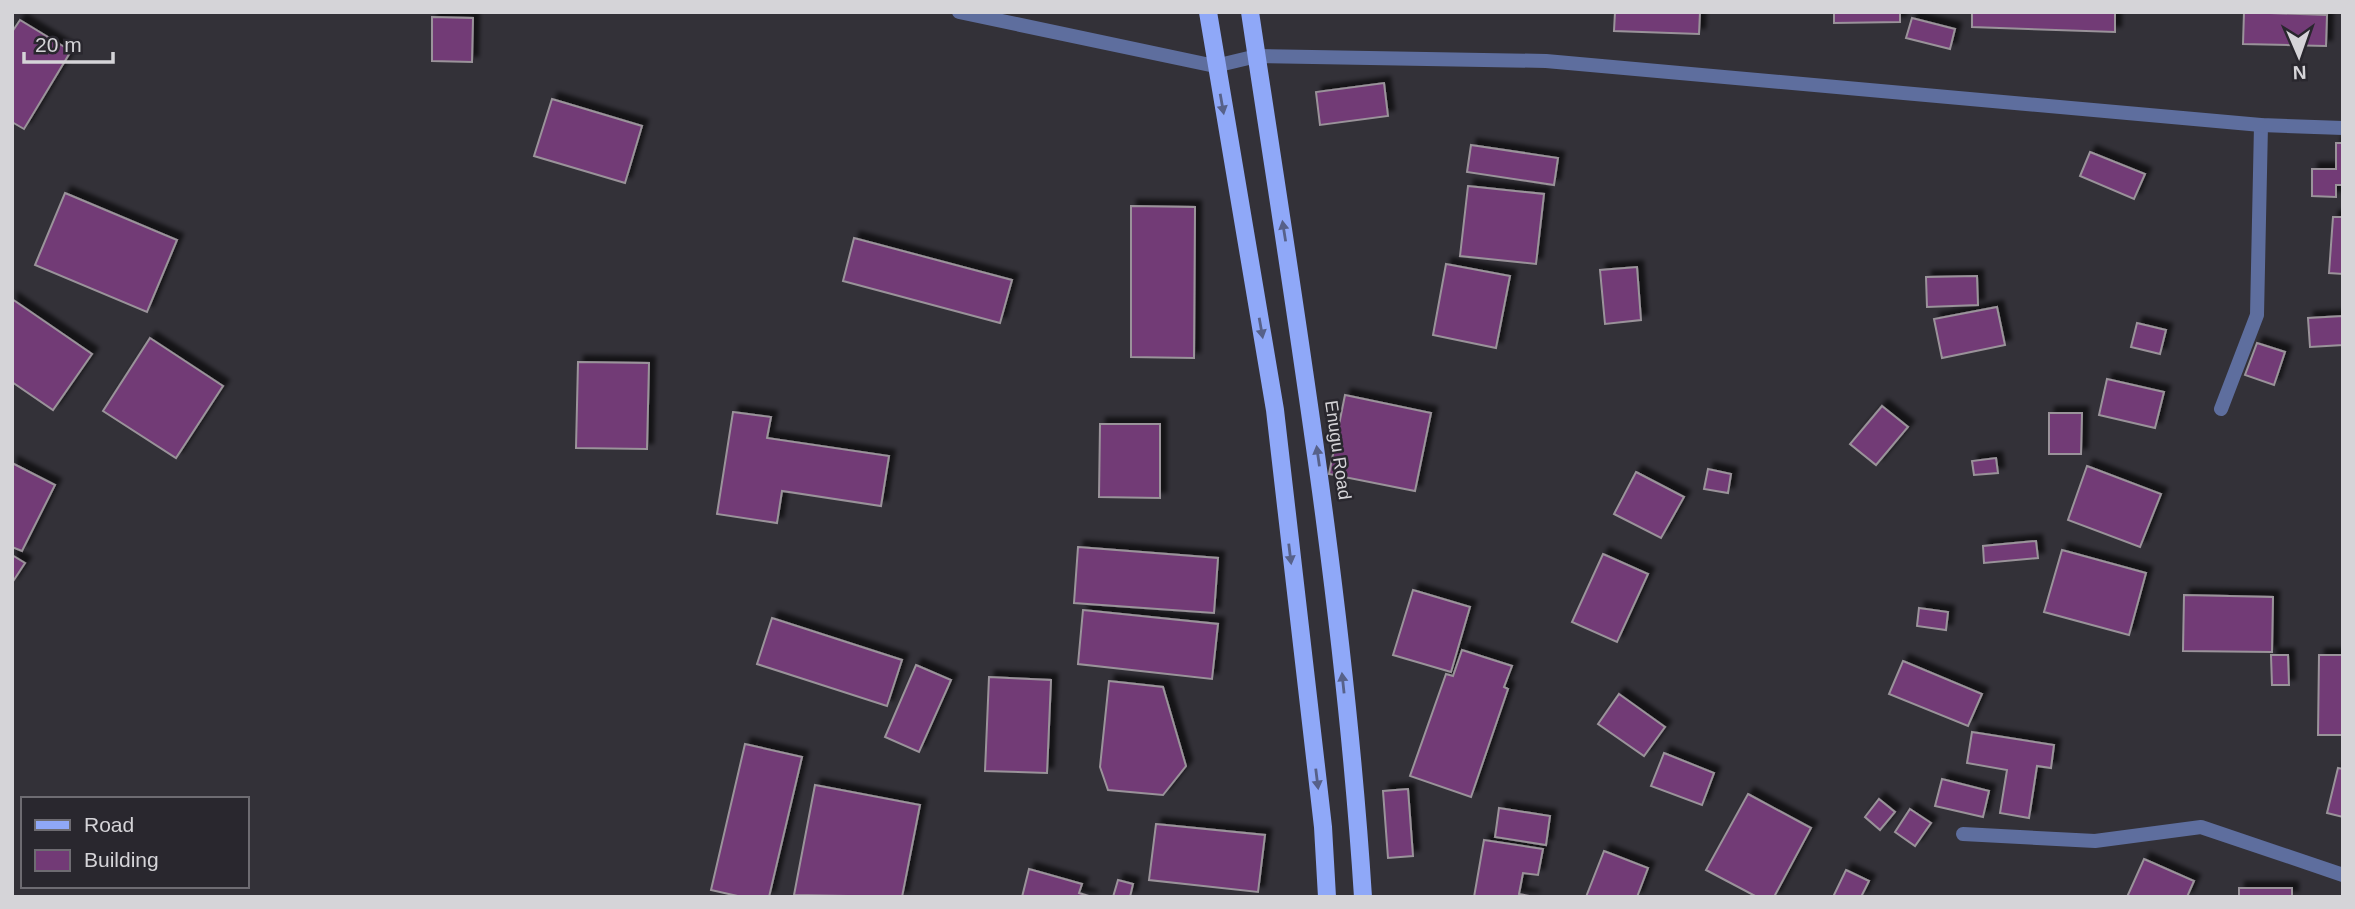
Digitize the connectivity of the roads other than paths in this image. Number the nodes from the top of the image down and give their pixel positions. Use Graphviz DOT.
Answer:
graph roads {
  1 [pos="959,12"];
  2 [pos="1208,12"];
  3 [pos="1250,12"];
  4 [pos="1257,56"];
  5 [pos="1215,66"];
  6 [pos="2261,125"];
  7 [pos="2343,128"];
  8 [pos="2221,409"];
  9 [pos="1963,834"];
  10 [pos="2343,874"];
  11 [pos="1326,897"];
  12 [pos="1363,897"];
  1 -- 5 [label="street"];
  2 -- 5 [label="main road"];
  3 -- 4 [label="main road, Enugu Road"];
  4 -- 5 [label="street"];
  4 -- 6 [label="street"];
  12 -- 4 [label="main road, Enugu Road, one-way"];
  5 -- 11 [label="main road, one-way"];
  6 -- 7 [label="street"];
  6 -- 8 [label="street"];
  9 -- 10 [label="street"];
}
